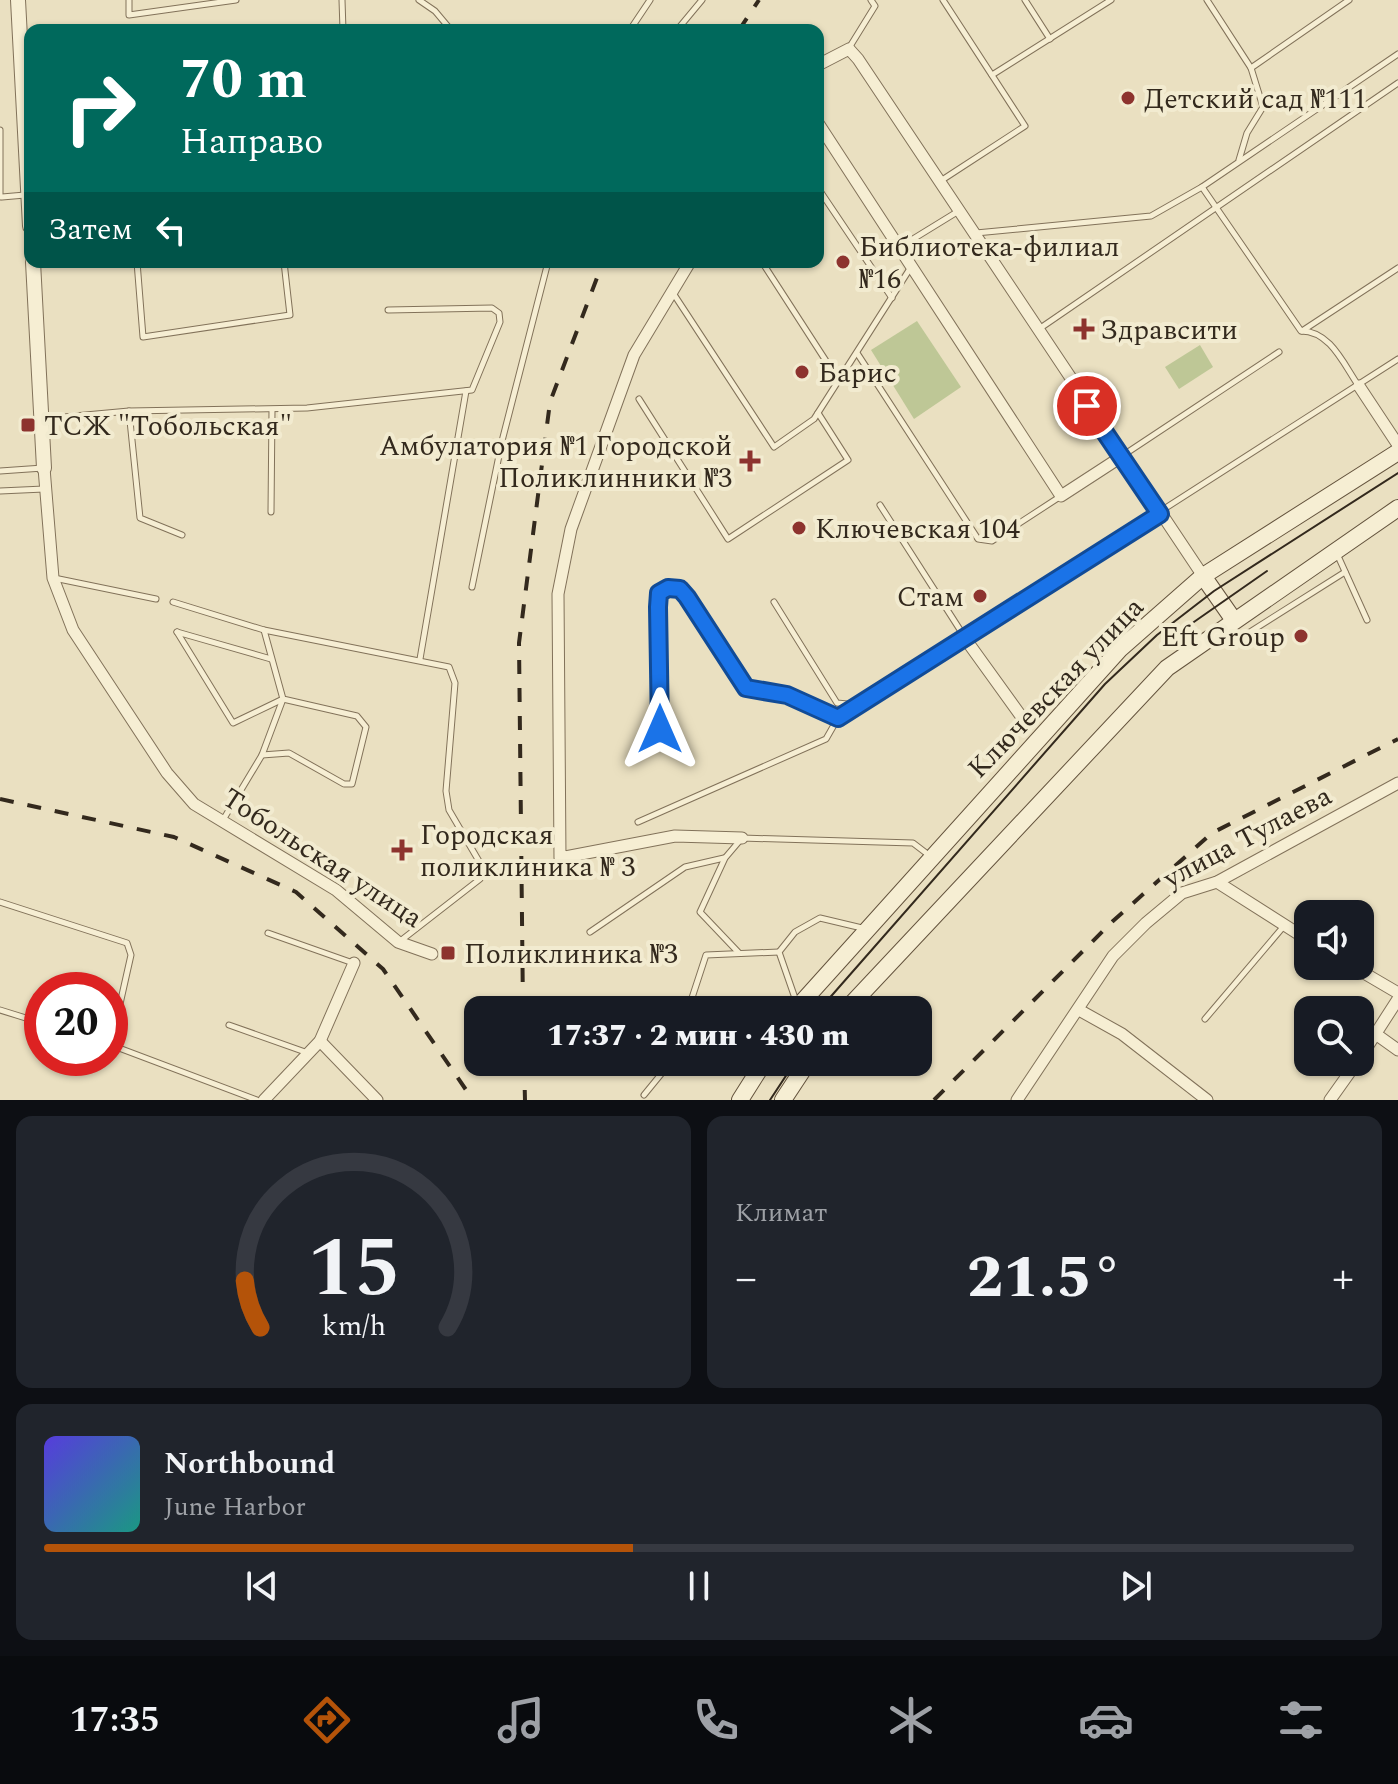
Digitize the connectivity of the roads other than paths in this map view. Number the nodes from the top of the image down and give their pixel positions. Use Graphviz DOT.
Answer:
graph roads {
  1 [pos="18,0"];
  2 [pos="129,0"];
  3 [pos="236,0"];
  4 [pos="342,0"];
  5 [pos="419,0"];
  6 [pos="702,0"];
  7 [pos="871,0"];
  8 [pos="943,0"];
  9 [pos="1025,0"];
  10 [pos="1111,0"];
  11 [pos="1207,0"];
  12 [pos="1349,0"];
  13 [pos="649,1"];
  14 [pos="343,24"];
  15 [pos="446,24"];
  16 [pos="634,24"];
  17 [pos="682,24"];
  18 [pos="1050,39"];
  19 [pos="849,49"];
  20 [pos="1398,54"];
  21 [pos="824,62"];
  22 [pos="1251,68"];
  23 [pos="992,75"];
  24 [pos="24,80"];
  25 [pos="1398,83"];
  26 [pos="0,130"];
  27 [pos="824,132"];
  28 [pos="1239,161"];
  29 [pos="938,183"];
  30 [pos="1202,187"];
  31 [pos="24,195"];
  32 [pos="1,197"];
  33 [pos="824,197"];
  34 [pos="1217,209"];
  35 [pos="957,212"];
  36 [pos="971,233"];
  37 [pos="900,247"];
  38 [pos="912,266"];
  39 [pos="33,268"];
  40 [pos="137,268"];
  41 [pos="285,268"];
  42 [pos="546,268"];
  43 [pos="686,268"];
  44 [pos="766,268"];
  45 [pos="1398,268"];
  46 [pos="672,292"];
  47 [pos="892,298"];
  48 [pos="388,310"];
  49 [pos="1036,330"];
  50 [pos="1301,331"];
  51 [pos="1279,352"];
  52 [pos="857,353"];
  53 [pos="1398,359"];
  54 [pos="839,381"];
  55 [pos="1359,386"];
  56 [pos="466,391"];
  57 [pos="639,399"];
  58 [pos="272,410"];
  59 [pos="129,411"];
  60 [pos="818,413"];
  61 [pos="41,419"];
  62 [pos="1398,445"];
  63 [pos="1398,452"];
  64 [pos="1121,457"];
  65 [pos="44,468"];
  66 [pos="0,471"];
  67 [pos="45,489"];
  68 [pos="0,491"];
  69 [pos="1061,496"];
  70 [pos="880,505"];
  71 [pos="1398,508"];
  72 [pos="271,512"];
  73 [pos="1160,514"];
  74 [pos="182,535"];
  75 [pos="1335,549"];
  76 [pos="1345,572"];
  77 [pos="1203,576"];
  78 [pos="53,578"];
  79 [pos="472,587"];
  80 [pos="156,599"];
  81 [pos="173,602"];
  82 [pos="774,602"];
  83 [pos="1367,620"];
  84 [pos="1227,624"];
  85 [pos="264,630"];
  86 [pos="964,637"];
  87 [pos="272,659"];
  88 [pos="420,659"];
  89 [pos="283,699"];
  90 [pos="859,705"];
  91 [pos="838,718"];
  92 [pos="1026,723"];
  93 [pos="660,729"];
  94 [pos="1039,737"];
  95 [pos="262,755"];
  96 [pos="1398,783"];
  97 [pos="223,820"];
  98 [pos="638,822"];
  99 [pos="742,838"];
  100 [pos="931,857"];
  101 [pos="725,858"];
  102 [pos="1217,882"];
  103 [pos="0,902"];
  104 [pos="1284,925"];
  105 [pos="867,929"];
  106 [pos="1294,931"];
  107 [pos="590,932"];
  108 [pos="268,933"];
  109 [pos="398,942"];
  110 [pos="779,952"];
  111 [pos="739,953"];
  112 [pos="432,954"];
  113 [pos="354,963"];
  114 [pos="127,972"];
  115 [pos="1373,980"];
  116 [pos="693,996"];
  117 [pos="793,996"];
  118 [pos="808,996"];
  119 [pos="859,996"];
  120 [pos="1398,996"];
  121 [pos="0,1010"];
  122 [pos="1079,1010"];
  123 [pos="24,1017"];
  124 [pos="1205,1019"];
  125 [pos="229,1025"];
  126 [pos="1377,1035"];
  127 [pos="1374,1039"];
  128 [pos="320,1041"];
  129 [pos="1398,1050"];
  130 [pos="128,1051"];
  131 [pos="309,1053"];
  132 [pos="660,1076"];
  133 [pos="755,1076"];
  134 [pos="799,1076"];
  135 [pos="1347,1076"];
  136 [pos="644,1095"];
  137 [pos="257,1100"];
  138 [pos="264,1100"];
  139 [pos="377,1100"];
  140 [pos="740,1100"];
  141 [pos="783,1100"];
  142 [pos="1017,1100"];
  143 [pos="1207,1100"];
  144 [pos="1330,1100"];
  1 -- 24 [label="street"];
  2 -- 3 [label="lane"];
  4 -- 14 [label="lane"];
  5 -- 15 [label="lane"];
  6 -- 17 [label="lane"];
  7 -- 19 [label="lane"];
  8 -- 23 [label="lane"];
  9 -- 18 [label="lane"];
  10 -- 18 [label="lane"];
  11 -- 22 [label="lane"];
  12 -- 22 [label="lane"];
  13 -- 16 [label="lane"];
  18 -- 23 [label="lane"];
  19 -- 21 [label="street"];
  19 -- 29 [label="street"];
  20 -- 28 [label="lane"];
  22 -- 28 [label="lane"];
  23 -- 29 [label="lane"];
  25 -- 34 [label="lane"];
  26 -- 32 [label="lane"];
  27 -- 37 [label="street"];
  28 -- 30 [label="lane"];
  29 -- 35 [label="street"];
  30 -- 34 [label="lane"];
  30 -- 36 [label="lane"];
  31 -- 32 [label="lane"];
  33 -- 47 [label="lane"];
  34 -- 49 [label="lane"];
  34 -- 50 [label="lane"];
  35 -- 36 [label="street"];
  35 -- 37 [label="lane"];
  36 -- 49 [label="street"];
  37 -- 38 [label="street"];
  38 -- 47 [label="lane"];
  38 -- 69 [label="street"];
  39 -- 61 [label="street, Тобольская улица"];
  40 -- 41 [label="lane"];
  42 -- 79 [label="lane"];
  43 -- 46 [label="street"];
  44 -- 54 [label="lane"];
  45 -- 50 [label="lane"];
  46 -- 60 [label="lane"];
  46 -- 99 [label="street"];
  47 -- 52 [label="lane"];
  48 -- 56 [label="lane"];
  49 -- 64 [label="street"];
  50 -- 55 [label="lane"];
  51 -- 64 [label="lane"];
  52 -- 54 [label="lane"];
  52 -- 69 [label="lane"];
  53 -- 55 [label="lane"];
  54 -- 60 [label="lane"];
  55 -- 62 [label="street"];
  55 -- 73 [label="lane"];
  56 -- 58 [label="lane"];
  56 -- 88 [label="lane"];
  57 -- 60 [label="lane"];
  58 -- 59 [label="lane"];
  58 -- 72 [label="lane"];
  59 -- 61 [label="lane"];
  59 -- 74 [label="lane"];
  61 -- 65 [label="street, Тобольская улица"];
  63 -- 77 [label="main road, Ключевская улица"];
  64 -- 69 [label="street"];
  64 -- 73 [label="street"];
  65 -- 66 [label="lane"];
  65 -- 67 [label="street, Тобольская улица"];
  67 -- 68 [label="lane"];
  67 -- 78 [label="street, Тобольская улица"];
  70 -- 86 [label="lane"];
  71 -- 75 [label="main road"];
  73 -- 77 [label="street"];
  73 -- 86 [label="lane"];
  75 -- 76 [label="lane"];
  75 -- 84 [label="main road"];
  76 -- 83 [label="lane"];
  76 -- 84 [label="lane"];
  77 -- 84 [label="main road"];
  77 -- 94 [label="main road, Ключевская улица"];
  78 -- 80 [label="lane"];
  78 -- 97 [label="street, Тобольская улица"];
  81 -- 85 [label="lane"];
  82 -- 90 [label="lane"];
  84 -- 119 [label="main road"];
  85 -- 87 [label="lane"];
  85 -- 88 [label="lane"];
  86 -- 90 [label="lane"];
  86 -- 92 [label="street"];
  87 -- 89 [label="lane"];
  87 -- 89 [label="lane"];
  88 -- 109 [label="lane"];
  89 -- 95 [label="lane"];
  89 -- 95 [label="lane"];
  90 -- 91 [label="lane"];
  91 -- 93 [label="lane"];
  91 -- 98 [label="lane"];
  92 -- 94 [label="lane"];
  94 -- 100 [label="main road, Ключевская улица"];
  95 -- 97 [label="lane"];
  96 -- 102 [label="street, улица Тулаева"];
  97 -- 109 [label="street, Тобольская улица"];
  99 -- 100 [label="lane"];
  99 -- 101 [label="lane"];
  100 -- 105 [label="main road, Ключевская улица"];
  101 -- 107 [label="lane"];
  101 -- 111 [label="lane"];
  102 -- 104 [label="street"];
  102 -- 122 [label="street, улица Тулаева"];
  103 -- 114 [label="lane"];
  104 -- 106 [label="street"];
  104 -- 124 [label="lane"];
  105 -- 110 [label="lane"];
  105 -- 118 [label="main road, Ключевская улица"];
  108 -- 113 [label="lane"];
  109 -- 112 [label="street, Тобольская улица"];
  110 -- 111 [label="lane"];
  110 -- 117 [label="lane"];
  111 -- 116 [label="lane"];
  113 -- 128 [label="street"];
  115 -- 120 [label="street"];
  120 -- 126 [label="street"];
  121 -- 123 [label="lane"];
  122 -- 142 [label="street, улица Тулаева"];
  122 -- 143 [label="street"];
  125 -- 131 [label="lane"];
  126 -- 127 [label="street"];
  126 -- 129 [label="street"];
  128 -- 131 [label="street"];
  128 -- 139 [label="street"];
  130 -- 137 [label="lane"];
  131 -- 138 [label="street"];
  132 -- 136 [label="lane"];
  133 -- 140 [label="main road"];
  134 -- 141 [label="main road"];
  135 -- 144 [label="street"];
}
